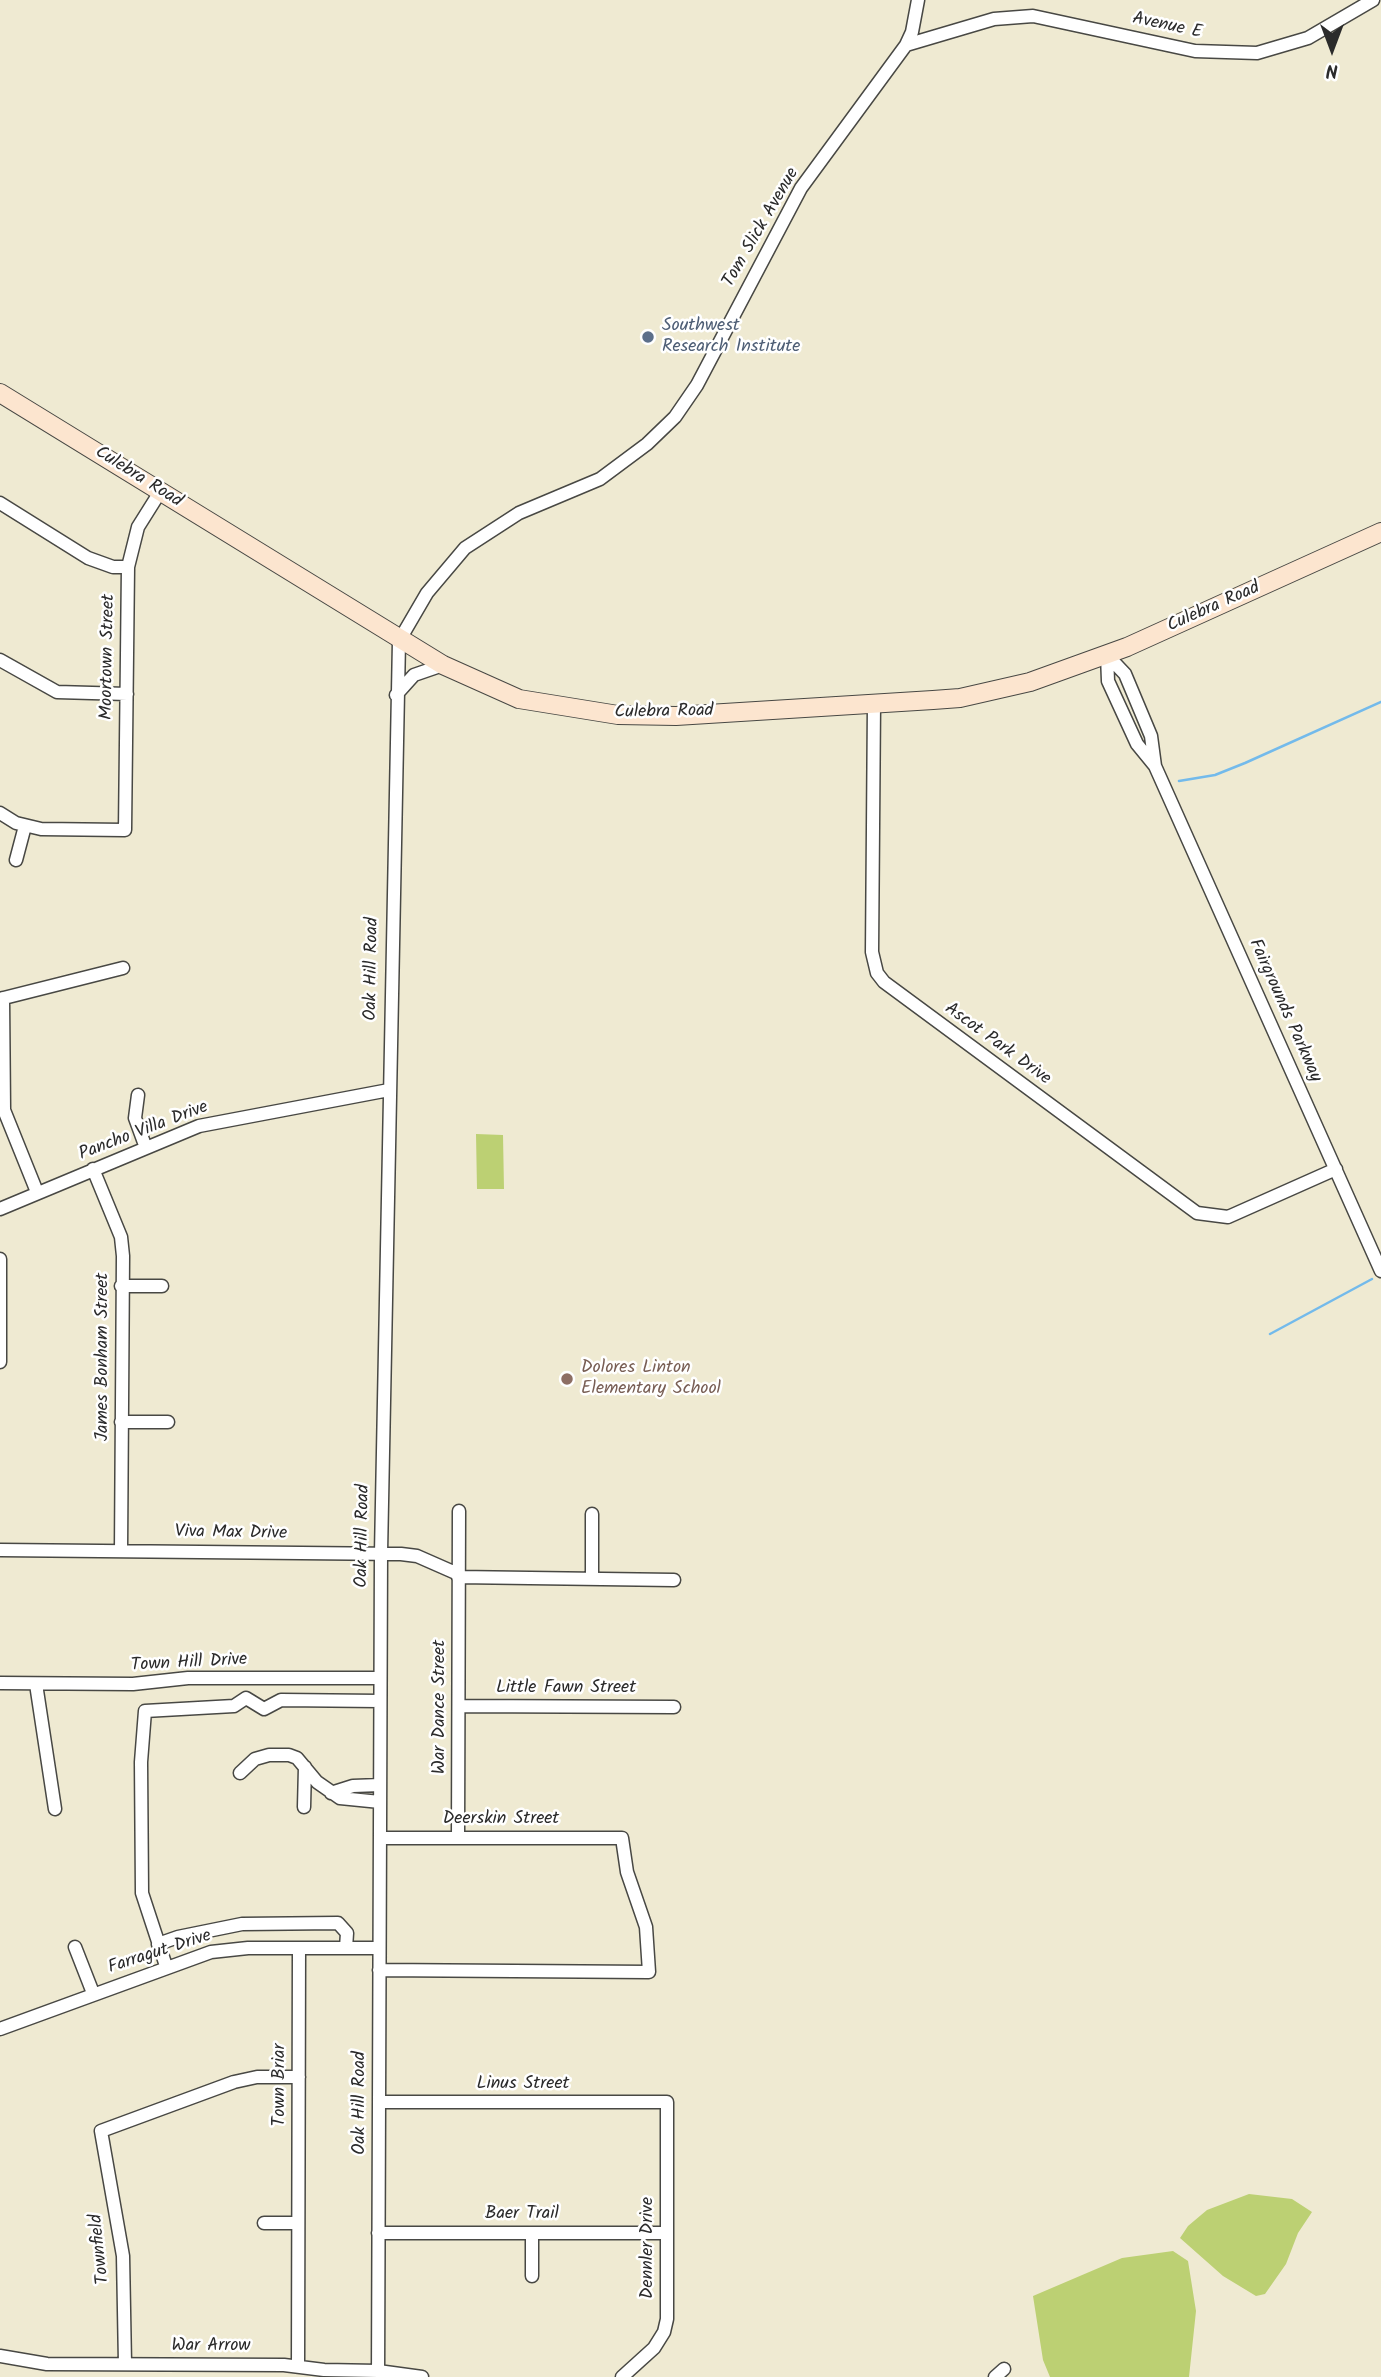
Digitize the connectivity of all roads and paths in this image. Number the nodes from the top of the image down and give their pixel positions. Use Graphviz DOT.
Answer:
graph roads {
  1 [pos="918,0"];
  2 [pos="1373,0"];
  3 [pos="906,45"];
  4 [pos="0,393"];
  5 [pos="160,492"];
  6 [pos="0,503"];
  7 [pos="1381,532"];
  8 [pos="128,568"];
  9 [pos="399,641"];
  10 [pos="1107,655"];
  11 [pos="0,660"];
  12 [pos="443,665"];
  13 [pos="127,694"];
  14 [pos="396,695"];
  15 [pos="874,703"];
  16 [pos="0,814"];
  17 [pos="25,826"];
  18 [pos="16,860"];
  19 [pos="122,968"];
  20 [pos="2,998"];
  21 [pos="389,1090"];
  22 [pos="138,1096"];
  23 [pos="146,1148"];
  24 [pos="93,1169"];
  25 [pos="1336,1169"];
  26 [pos="37,1192"];
  27 [pos="0,1209"];
  28 [pos="0,1259"];
  29 [pos="1381,1271"];
  30 [pos="121,1286"];
  31 [pos="162,1286"];
  32 [pos="0,1362"];
  33 [pos="121,1422"];
  34 [pos="168,1422"];
  35 [pos="459,1511"];
  36 [pos="592,1514"];
  37 [pos="0,1550"];
  38 [pos="121,1551"];
  39 [pos="381,1553"];
  40 [pos="458,1576"];
  41 [pos="592,1579"];
  42 [pos="674,1580"];
  43 [pos="380,1678"];
  44 [pos="0,1683"];
  45 [pos="36,1684"];
  46 [pos="380,1701"];
  47 [pos="459,1706"];
  48 [pos="674,1707"];
  49 [pos="305,1767"];
  50 [pos="240,1773"];
  51 [pos="380,1785"];
  52 [pos="331,1793"];
  53 [pos="380,1802"];
  54 [pos="304,1807"];
  55 [pos="55,1809"];
  56 [pos="458,1838"];
  57 [pos="380,1839"];
  58 [pos="158,1944"];
  59 [pos="75,1947"];
  60 [pos="299,1948"];
  61 [pos="346,1948"];
  62 [pos="379,1948"];
  63 [pos="166,1966"];
  64 [pos="379,1970"];
  65 [pos="93,1993"];
  66 [pos="0,2029"];
  67 [pos="299,2077"];
  68 [pos="379,2102"];
  69 [pos="667,2102"];
  70 [pos="264,2223"];
  71 [pos="298,2223"];
  72 [pos="378,2233"];
  73 [pos="532,2233"];
  74 [pos="667,2233"];
  75 [pos="532,2276"];
  76 [pos="0,2356"];
  77 [pos="125,2364"];
  78 [pos="298,2366"];
  79 [pos="378,2374"];
  80 [pos="422,2377"];
  81 [pos="622,2377"];
  1 -- 3 [label="street, Tom Slick Avenue"];
  2 -- 3 [label="street, Avenue E"];
  3 -- 9 [label="street, Tom Slick Avenue"];
  4 -- 5 [label="main road, Culebra Road"];
  5 -- 8 [label="street, Moortown Street"];
  5 -- 9 [label="main road, Culebra Road"];
  6 -- 8 [label="street"];
  7 -- 10 [label="main road, Culebra Road"];
  8 -- 13 [label="street, Moortown Street"];
  9 -- 12 [label="main road, Culebra Road"];
  9 -- 14 [label="street, Oak Hill Road"];
  10 -- 15 [label="main road, Culebra Road"];
  10 -- 25 [label="street, Fairgrounds Parkway"];
  11 -- 13 [label="street"];
  12 -- 14 [label="street"];
  12 -- 15 [label="main road, Culebra Road"];
  13 -- 17 [label="street, Moortown Street"];
  14 -- 21 [label="street, Oak Hill Road"];
  15 -- 25 [label="street, Ascot Park Drive"];
  16 -- 17 [label="street"];
  17 -- 18 [label="street"];
  19 -- 20 [label="street"];
  20 -- 26 [label="street"];
  21 -- 23 [label="street, Pancho Villa Drive"];
  21 -- 39 [label="street, Oak Hill Road"];
  22 -- 23 [label="street"];
  23 -- 24 [label="street, Pancho Villa Drive"];
  24 -- 26 [label="street, Pancho Villa Drive"];
  24 -- 30 [label="street, James Bonham Street"];
  25 -- 29 [label="street, Fairgrounds Parkway"];
  26 -- 27 [label="street, Pancho Villa Drive"];
  28 -- 32 [label="street"];
  30 -- 31 [label="street"];
  30 -- 33 [label="street, James Bonham Street"];
  33 -- 34 [label="street"];
  33 -- 38 [label="street, James Bonham Street"];
  35 -- 40 [label="street, War Dance Street"];
  36 -- 41 [label="street"];
  37 -- 38 [label="street, Viva Max Drive"];
  38 -- 39 [label="street, Viva Max Drive"];
  39 -- 40 [label="street, Viva Max Drive"];
  39 -- 43 [label="street, Oak Hill Road"];
  40 -- 41 [label="street, Viva Max Drive"];
  40 -- 47 [label="street, War Dance Street"];
  41 -- 42 [label="street, Viva Max Drive"];
  43 -- 45 [label="street, Town Hill Drive"];
  43 -- 46 [label="street, Oak Hill Road"];
  44 -- 45 [label="street, Town Hill Drive"];
  45 -- 55 [label="street"];
  46 -- 51 [label="street, Oak Hill Road"];
  46 -- 58 [label="street"];
  47 -- 48 [label="street, Little Fawn Street"];
  47 -- 56 [label="street, War Dance Street"];
  49 -- 50 [label="street"];
  49 -- 52 [label="street"];
  49 -- 54 [label="street"];
  51 -- 52 [label="street"];
  51 -- 53 [label="street, Oak Hill Road"];
  52 -- 53 [label="street"];
  53 -- 57 [label="street, Oak Hill Road"];
  56 -- 57 [label="street, Deerskin Street"];
  56 -- 64 [label="street, Deerskin Street"];
  57 -- 62 [label="street, Oak Hill Road"];
  58 -- 61 [label="street"];
  58 -- 63 [label="street"];
  59 -- 65 [label="street"];
  60 -- 61 [label="street, Farragut Drive"];
  60 -- 63 [label="street, Farragut Drive"];
  60 -- 67 [label="street, Town Briar"];
  61 -- 62 [label="street, Farragut Drive"];
  62 -- 64 [label="street, Oak Hill Road"];
  63 -- 65 [label="street, Farragut Drive"];
  64 -- 68 [label="street, Oak Hill Road"];
  65 -- 66 [label="street, Farragut Drive"];
  67 -- 71 [label="street, Town Briar"];
  67 -- 77 [label="street, Townfield"];
  68 -- 69 [label="street, Linus Street"];
  68 -- 72 [label="street, Oak Hill Road"];
  69 -- 74 [label="street, Dennler Drive"];
  70 -- 71 [label="street"];
  71 -- 78 [label="street, Town Briar"];
  72 -- 73 [label="street, Baer Trail"];
  72 -- 79 [label="street, Oak Hill Road"];
  73 -- 74 [label="street, Baer Trail"];
  73 -- 75 [label="street"];
  74 -- 81 [label="street, Dennler Drive"];
  76 -- 77 [label="street, War Arrow"];
  77 -- 78 [label="street, War Arrow"];
  78 -- 79 [label="street, War Arrow"];
  79 -- 80 [label="street, War Arrow"];
}
